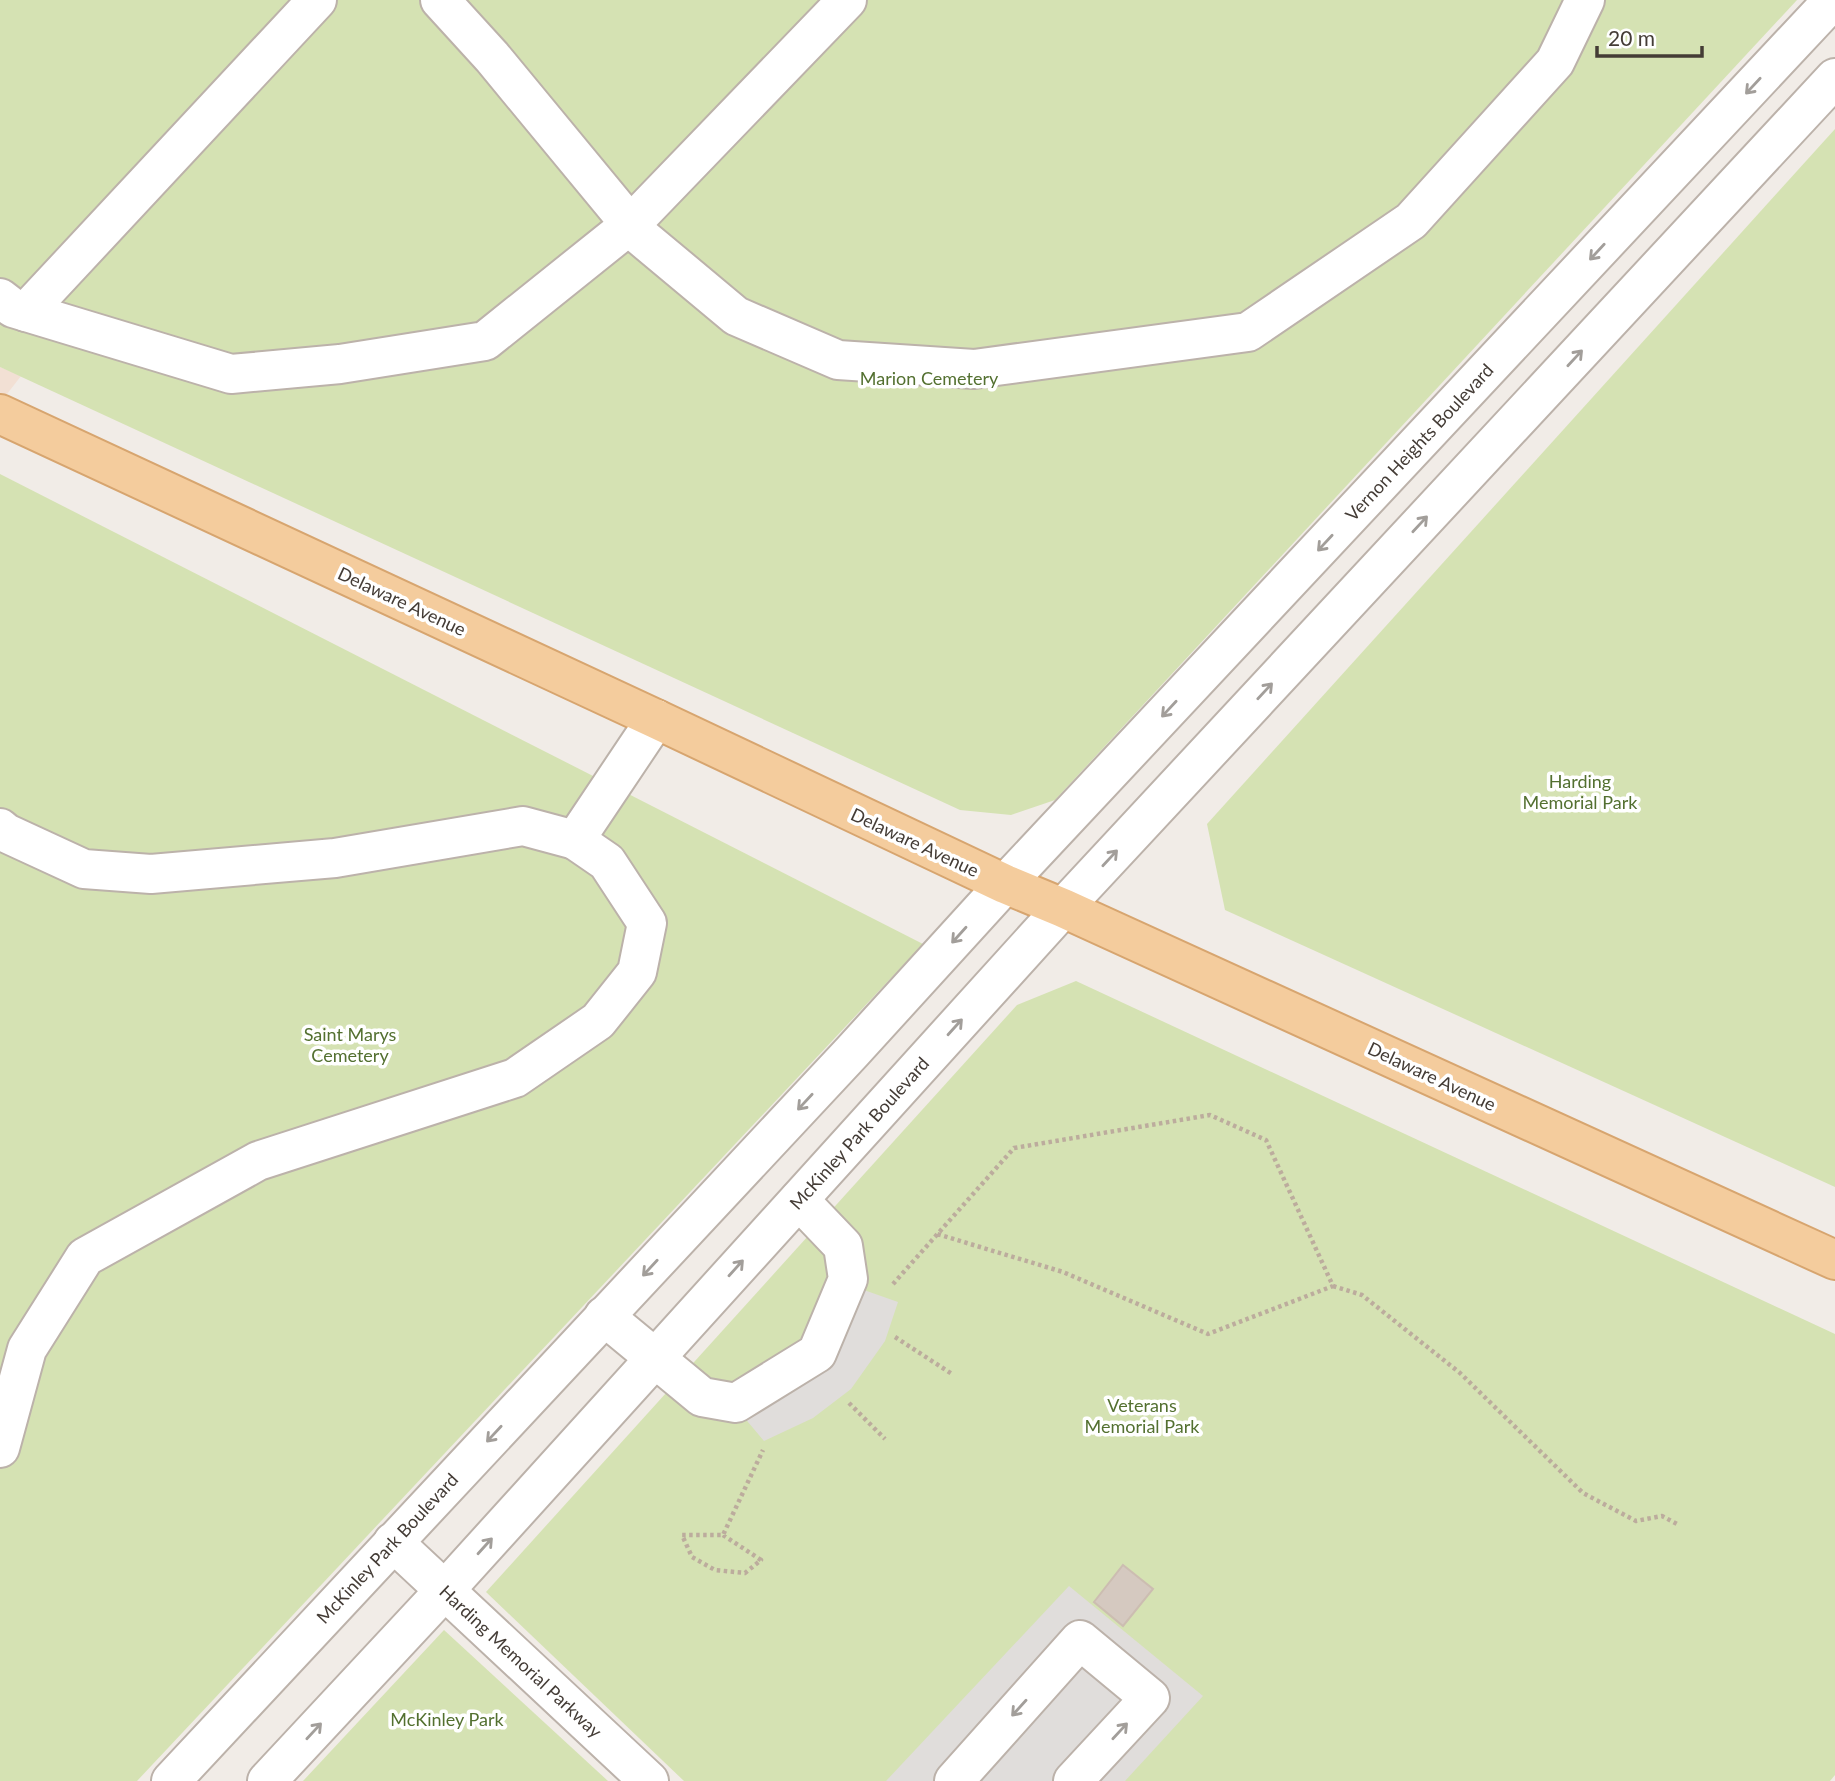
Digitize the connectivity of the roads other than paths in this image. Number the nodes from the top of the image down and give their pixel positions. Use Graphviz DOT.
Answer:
graph roads {
  1 [pos="317,0"];
  2 [pos="440,0"];
  3 [pos="847,0"];
  4 [pos="1585,0"];
  5 [pos="1833,0"];
  6 [pos="1835,78"];
  7 [pos="631,224"];
  8 [pos="13,305"];
  9 [pos="0,414"];
  10 [pos="656,719"];
  11 [pos="0,828"];
  12 [pos="575,840"];
  13 [pos="1005,884"];
  14 [pos="1063,908"];
  15 [pos="799,1200"];
  16 [pos="1835,1260"];
  17 [pos="604,1316"];
  18 [pos="655,1358"];
  19 [pos="0,1447"];
  20 [pos="393,1542"];
  21 [pos="445,1590"];
  22 [pos="171,1781"];
  23 [pos="267,1781"];
  24 [pos="649,1781"];
  25 [pos="954,1781"];
  26 [pos="1073,1781"];
  1 -- 8 [label="street"];
  2 -- 7 [label="street"];
  3 -- 7 [label="street"];
  4 -- 7 [label="street"];
  5 -- 13 [label="street, Vernon Heights Boulevard, one-way"];
  14 -- 6 [label="street, one-way"];
  7 -- 8 [label="street"];
  9 -- 10 [label="main road, Delaware Avenue"];
  10 -- 12 [label="street"];
  10 -- 13 [label="main road, Delaware Avenue"];
  11 -- 12 [label="street"];
  12 -- 19 [label="street"];
  13 -- 14 [label="main road, Delaware Avenue"];
  13 -- 17 [label="street, McKinley Park Boulevard, one-way"];
  15 -- 14 [label="street, McKinley Park Boulevard, one-way"];
  14 -- 16 [label="main road, Delaware Avenue"];
  18 -- 15 [label="street, McKinley Park Boulevard, one-way"];
  15 -- 18 [label="street"];
  17 -- 18 [label="street"];
  17 -- 20 [label="street, McKinley Park Boulevard, one-way"];
  21 -- 18 [label="street, McKinley Park Boulevard, one-way"];
  20 -- 21 [label="street, Harding Memorial Parkway"];
  20 -- 22 [label="street, McKinley Park Boulevard"];
  23 -- 21 [label="street, McKinley Park Boulevard, one-way"];
  21 -- 24 [label="street, Harding Memorial Parkway"];
  26 -- 25 [label="street, one-way"];
}
